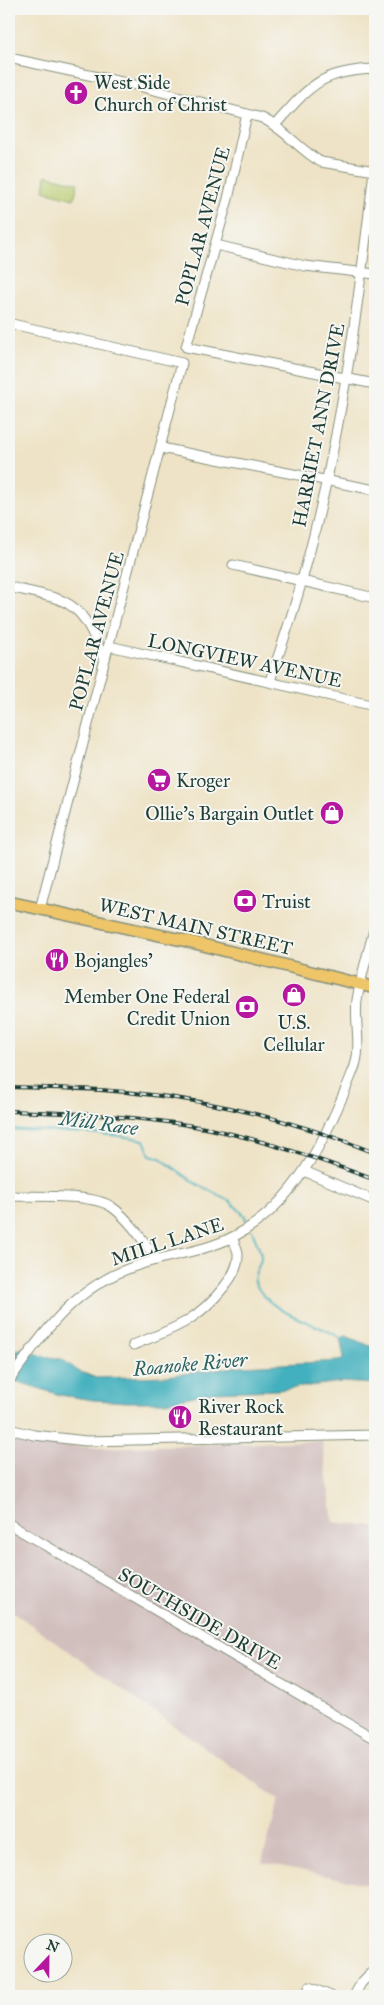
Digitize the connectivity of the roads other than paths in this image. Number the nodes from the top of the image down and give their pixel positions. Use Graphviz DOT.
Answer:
graph roads {
  1 [pos="9,58"];
  2 [pos="375,69"];
  3 [pos="246,114"];
  4 [pos="275,124"];
  5 [pos="375,171"];
  6 [pos="216,245"];
  7 [pos="362,273"];
  8 [pos="375,274"];
  9 [pos="12,324"];
  10 [pos="346,378"];
  11 [pos="375,384"];
  12 [pos="161,448"];
  13 [pos="326,481"];
  14 [pos="375,490"];
  15 [pos="233,565"];
  16 [pos="302,581"];
  17 [pos="9,587"];
  18 [pos="375,598"];
  19 [pos="109,646"];
  20 [pos="104,660"];
  21 [pos="270,681"];
  22 [pos="375,706"];
  23 [pos="9,902"];
  24 [pos="40,908"];
  25 [pos="375,926"];
  26 [pos="361,984"];
  27 [pos="375,988"];
  28 [pos="304,1171"];
  29 [pos="9,1196"];
  30 [pos="375,1201"];
  31 [pos="232,1238"];
  32 [pos="157,1260"];
  33 [pos="134,1345"];
  34 [pos="9,1381"];
  35 [pos="9,1429"];
  36 [pos="375,1435"];
  37 [pos="9,1524"];
  38 [pos="375,1739"];
  39 [pos="371,1973"];
  40 [pos="309,1987"];
  41 [pos="330,1996"];
  42 [pos="354,1996"];
  1 -- 3 [label="street"];
  2 -- 4 [label="street"];
  3 -- 4 [label="street"];
  3 -- 6 [label="street, POPLAR AVENUE"];
  4 -- 5 [label="street"];
  5 -- 7 [label="street, HARRIET ANN DRIVE"];
  6 -- 7 [label="street"];
  6 -- 10 [label="street, POPLAR AVENUE"];
  7 -- 8 [label="street"];
  7 -- 10 [label="street, HARRIET ANN DRIVE"];
  9 -- 12 [label="street, POPLAR AVENUE"];
  10 -- 11 [label="street"];
  10 -- 13 [label="street, HARRIET ANN DRIVE"];
  12 -- 13 [label="street"];
  12 -- 19 [label="street, POPLAR AVENUE"];
  13 -- 14 [label="street"];
  13 -- 16 [label="street, HARRIET ANN DRIVE"];
  15 -- 16 [label="street"];
  16 -- 18 [label="street"];
  16 -- 21 [label="street, HARRIET ANN DRIVE"];
  17 -- 20 [label="street"];
  19 -- 20 [label="street, POPLAR AVENUE"];
  19 -- 21 [label="street, LONGVIEW AVENUE"];
  20 -- 24 [label="street, POPLAR AVENUE"];
  21 -- 22 [label="street, LONGVIEW AVENUE"];
  23 -- 24 [label="main road, WEST MAIN STREET"];
  24 -- 26 [label="main road, WEST MAIN STREET"];
  25 -- 26 [label="street, MILL LANE"];
  26 -- 27 [label="main road, WEST MAIN STREET"];
  26 -- 28 [label="street, MILL LANE"];
  28 -- 30 [label="street"];
  28 -- 31 [label="street, MILL LANE"];
  29 -- 32 [label="street"];
  31 -- 32 [label="street, MILL LANE"];
  31 -- 33 [label="street"];
  32 -- 34 [label="street, MILL LANE"];
  35 -- 36 [label="street"];
  37 -- 38 [label="street, SOUTHSIDE DRIVE"];
  39 -- 42 [label="street"];
  40 -- 41 [label="street"];
}
